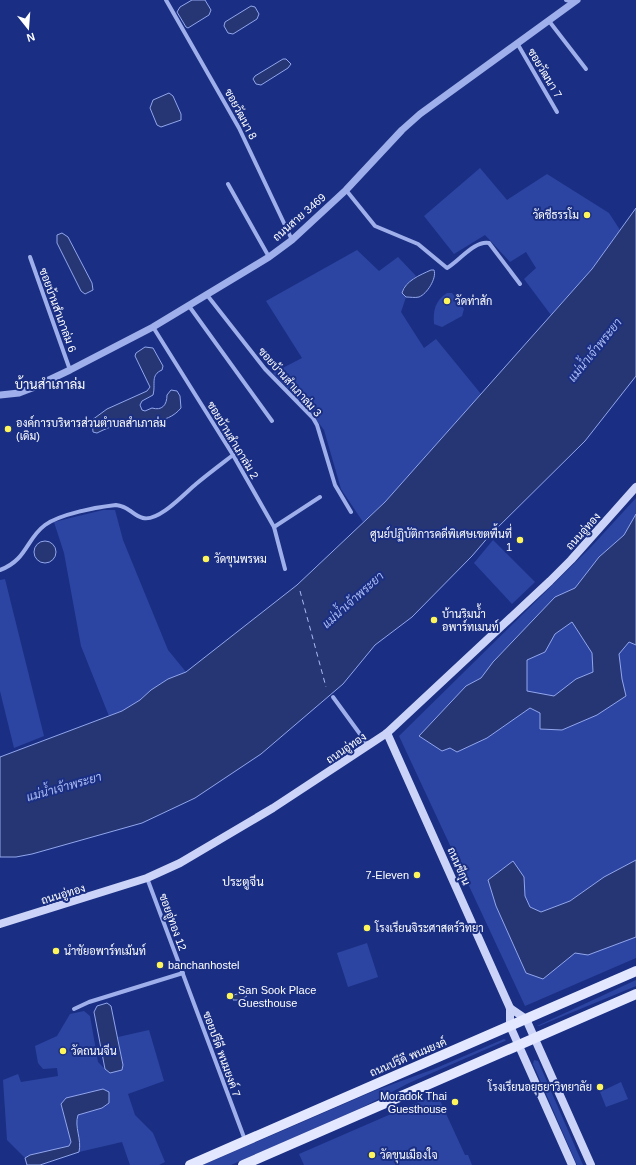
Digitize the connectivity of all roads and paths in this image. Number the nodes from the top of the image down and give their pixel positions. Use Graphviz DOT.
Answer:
graph roads {
  1 [pos="166,0"];
  2 [pos="566,0"];
  3 [pos="576,1"];
  4 [pos="549,21"];
  5 [pos="517,43"];
  6 [pos="586,69"];
  7 [pos="558,112"];
  8 [pos="228,184"];
  9 [pos="346,190"];
  10 [pos="292,240"];
  11 [pos="30,257"];
  12 [pos="269,257"];
  13 [pos="520,284"];
  14 [pos="207,296"];
  15 [pos="189,306"];
  16 [pos="153,327"];
  17 [pos="70,370"];
  18 [pos="0,395"];
  19 [pos="272,421"];
  20 [pos="233,455"];
  21 [pos="636,487"];
  22 [pos="320,497"];
  23 [pos="351,512"];
  24 [pos="274,527"];
  25 [pos="0,570"];
  26 [pos="285,570"];
  27 [pos="333,697"];
  28 [pos="388,733"];
  29 [pos="369,746"];
  30 [pos="147,878"];
  31 [pos="0,924"];
  32 [pos="636,971"];
  33 [pos="183,973"];
  34 [pos="636,994"];
  35 [pos="510,1008"];
  36 [pos="74,1009"];
  37 [pos="526,1019"];
  38 [pos="510,1026"];
  39 [pos="534,1038"];
  40 [pos="519,1046"];
  41 [pos="245,1141"];
  42 [pos="190,1165"];
  43 [pos="243,1165"];
  44 [pos="572,1165"];
  45 [pos="591,1165"];
  1 -- 10 [label="street, ซอยวัฒนา 8"];
  2 -- 3 [label="street"];
  3 -- 4 [label="street, ถนนสาย 3469"];
  4 -- 5 [label="street, ถนนสาย 3469"];
  4 -- 6 [label="street"];
  5 -- 7 [label="street, ซอยวัฒนา 7"];
  5 -- 9 [label="street, ถนนสาย 3469"];
  8 -- 12 [label="street"];
  9 -- 10 [label="street, ถนนสาย 3469"];
  9 -- 13 [label="street"];
  10 -- 12 [label="street, ถนนสาย 3469"];
  11 -- 17 [label="street, ซอยบ้านสำเภาล่ม 6"];
  12 -- 14 [label="street, ถนนสาย 3469"];
  14 -- 15 [label="street, ถนนสาย 3469"];
  14 -- 23 [label="street, ซอยบ้านสำเภาล่ม 3"];
  15 -- 16 [label="street, ถนนสาย 3469"];
  15 -- 19 [label="street"];
  16 -- 17 [label="street, ถนนสาย 3469"];
  16 -- 20 [label="street, ซอยบ้านสำเภาล่ม 2"];
  17 -- 18 [label="street, ถนนสาย 3469"];
  20 -- 24 [label="street, ซอยบ้านสำเภาล่ม 2"];
  20 -- 25 [label="street"];
  21 -- 28 [label="main road, ถนนอู่ทอง"];
  22 -- 24 [label="street"];
  24 -- 26 [label="street, ซอยบ้านสำเภาล่ม 2"];
  27 -- 29 [label="street"];
  28 -- 29 [label="main road, ถนนอู่ทอง"];
  28 -- 35 [label="main road, ถนนชีกุน"];
  29 -- 30 [label="main road, ถนนอู่ทอง"];
  30 -- 31 [label="main road, ถนนอู่ทอง"];
  30 -- 33 [label="street, ซอยอู่ทอง 12"];
  32 -- 37 [label="main road, ถนนปรีดี พนมยงค์"];
  33 -- 36 [label="street"];
  33 -- 41 [label="street, ซอยปรีดี พนมยงค์ 7"];
  34 -- 39 [label="main road"];
  35 -- 37 [label="main road"];
  35 -- 38 [label="main road, ถนนชีกุน"];
  37 -- 38 [label="main road, ถนนปรีดี พนมยงค์"];
  37 -- 39 [label="main road"];
  38 -- 40 [label="main road, ถนนชีกุน"];
  38 -- 41 [label="main road, ถนนปรีดี พนมยงค์"];
  39 -- 40 [label="main road"];
  39 -- 45 [label="main road"];
  40 -- 43 [label="main road"];
  40 -- 44 [label="main road, ถนนชีกุน"];
  41 -- 42 [label="main road, ถนนปรีดี พนมยงค์"];
}
